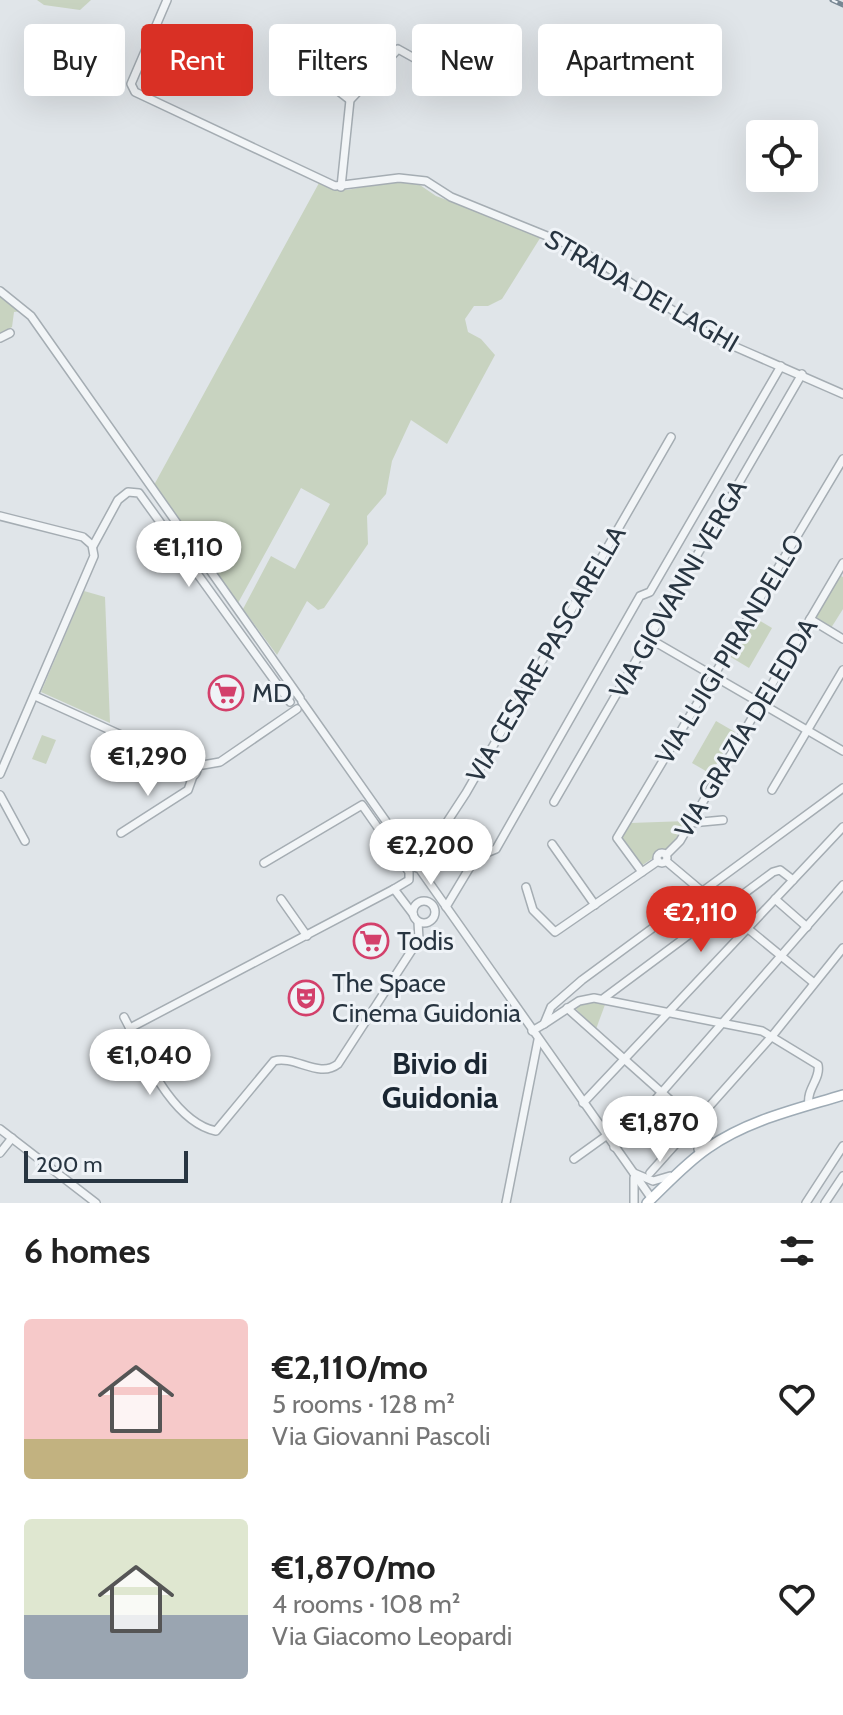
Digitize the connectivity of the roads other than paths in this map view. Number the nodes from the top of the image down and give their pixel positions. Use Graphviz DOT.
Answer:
graph roads {
  1 [pos="167,0"];
  2 [pos="412,57"];
  3 [pos="345,96"];
  4 [pos="350,100"];
  5 [pos="341,187"];
  6 [pos="0,291"];
  7 [pos="10,333"];
  8 [pos="0,338"];
  9 [pos="781,366"];
  10 [pos="802,374"];
  11 [pos="843,394"];
  12 [pos="671,437"];
  13 [pos="843,459"];
  14 [pos="0,516"];
  15 [pos="93,546"];
  16 [pos="843,563"];
  17 [pos="810,619"];
  18 [pos="650,639"];
  19 [pos="843,639"];
  20 [pos="843,670"];
  21 [pos="714,676"];
  22 [pos="35,696"];
  23 [pos="290,702"];
  24 [pos="300,703"];
  25 [pos="760,704"];
  26 [pos="281,717"];
  27 [pos="807,730"];
  28 [pos="843,751"];
  29 [pos="183,763"];
  30 [pos="197,766"];
  31 [pos="0,774"];
  32 [pos="193,776"];
  33 [pos="843,788"];
  34 [pos="772,790"];
  35 [pos="0,795"];
  36 [pos="554,802"];
  37 [pos="723,820"];
  38 [pos="691,823"];
  39 [pos="843,827"];
  40 [pos="121,833"];
  41 [pos="25,841"];
  42 [pos="552,844"];
  43 [pos="666,857"];
  44 [pos="264,863"];
  45 [pos="417,868"];
  46 [pos="642,872"];
  47 [pos="424,877"];
  48 [pos="793,880"];
  49 [pos="843,885"];
  50 [pos="526,887"];
  51 [pos="394,889"];
  52 [pos="704,893"];
  53 [pos="281,899"];
  54 [pos="775,899"];
  55 [pos="420,902"];
  56 [pos="404,903"];
  57 [pos="443,903"];
  58 [pos="595,905"];
  59 [pos="724,909"];
  60 [pos="434,917"];
  61 [pos="416,918"];
  62 [pos="457,923"];
  63 [pos="807,927"];
  64 [pos="747,928"];
  65 [pos="307,936"];
  66 [pos="843,948"];
  67 [pos="781,956"];
  68 [pos="814,983"];
  69 [pos="604,998"];
  70 [pos="567,1008"];
  71 [pos="667,1011"];
  72 [pos="124,1017"];
  73 [pos="721,1023"];
  74 [pos="544,1024"];
  75 [pos="130,1028"];
  76 [pos="532,1031"];
  77 [pos="773,1035"];
  78 [pos="539,1039"];
  79 [pos="624,1056"];
  80 [pos="662,1091"];
  81 [pos="843,1095"];
  82 [pos="583,1103"];
  83 [pos="809,1105"];
  84 [pos="695,1123"];
  85 [pos="0,1129"];
  86 [pos="606,1136"];
  87 [pos="12,1138"];
  88 [pos="843,1146"];
  89 [pos="614,1147"];
  90 [pos="0,1153"];
  91 [pos="700,1154"];
  92 [pos="574,1159"];
  93 [pos="688,1165"];
  94 [pos="632,1172"];
  95 [pos="650,1173"];
  96 [pos="843,1176"];
  97 [pos="650,1201"];
  98 [pos="96,1203"];
  99 [pos="506,1203"];
  100 [pos="634,1203"];
  101 [pos="806,1203"];
  102 [pos="825,1203"];
  1 -- 5 [label="street"];
  2 -- 4 [label="street"];
  3 -- 4 [label="street"];
  4 -- 5 [label="street"];
  5 -- 9 [label="street, STRADA DEI LAGHI"];
  6 -- 24 [label="street"];
  7 -- 8 [label="street"];
  9 -- 10 [label="street, STRADA DEI LAGHI"];
  9 -- 57 [label="street"];
  10 -- 11 [label="street, STRADA DEI LAGHI"];
  10 -- 18 [label="street, VIA GIOVANNI VERGA"];
  12 -- 45 [label="street, VIA CESARE PASCARELLA"];
  13 -- 21 [label="street, VIA LUIGI PIRANDELLO"];
  14 -- 15 [label="street"];
  15 -- 22 [label="street"];
  15 -- 23 [label="street"];
  16 -- 17 [label="street, VIA GRAZIA DELEDDA"];
  17 -- 19 [label="street"];
  17 -- 25 [label="street, VIA GRAZIA DELEDDA"];
  18 -- 21 [label="street"];
  18 -- 36 [label="street, VIA GIOVANNI VERGA"];
  20 -- 27 [label="street"];
  21 -- 25 [label="street"];
  21 -- 46 [label="street, VIA LUIGI PIRANDELLO"];
  22 -- 29 [label="street"];
  22 -- 31 [label="street"];
  23 -- 24 [label="street"];
  23 -- 26 [label="street"];
  24 -- 26 [label="street"];
  24 -- 45 [label="street"];
  25 -- 27 [label="street"];
  25 -- 38 [label="street, VIA GRAZIA DELEDDA"];
  26 -- 30 [label="street"];
  27 -- 28 [label="street"];
  27 -- 34 [label="street"];
  29 -- 30 [label="street"];
  29 -- 32 [label="street"];
  30 -- 32 [label="street"];
  32 -- 40 [label="street"];
  33 -- 52 [label="street"];
  35 -- 41 [label="street"];
  37 -- 38 [label="street"];
  38 -- 43 [label="street, VIA GRAZIA DELEDDA"];
  39 -- 48 [label="street"];
  42 -- 58 [label="street"];
  43 -- 46 [label="street"];
  43 -- 52 [label="street"];
  44 -- 51 [label="street"];
  45 -- 47 [label="street"];
  46 -- 58 [label="street"];
  47 -- 55 [label="street"];
  47 -- 57 [label="street"];
  48 -- 54 [label="street"];
  48 -- 59 [label="street"];
  49 -- 63 [label="street"];
  50 -- 58 [label="street"];
  51 -- 56 [label="street"];
  51 -- 65 [label="street"];
  52 -- 74 [label="street"];
  53 -- 65 [label="street"];
  54 -- 63 [label="street"];
  54 -- 64 [label="street"];
  55 -- 56 [label="street"];
  55 -- 57 [label="street"];
  55 -- 60 [label="street"];
  55 -- 61 [label="street"];
  56 -- 61 [label="street"];
  57 -- 60 [label="street"];
  57 -- 62 [label="street"];
  59 -- 64 [label="street"];
  59 -- 69 [label="street"];
  60 -- 61 [label="street"];
  60 -- 62 [label="street"];
  61 -- 75 [label="street"];
  62 -- 76 [label="street"];
  63 -- 67 [label="street"];
  64 -- 67 [label="street"];
  64 -- 71 [label="street"];
  65 -- 75 [label="street"];
  66 -- 68 [label="street"];
  67 -- 68 [label="street"];
  67 -- 73 [label="street"];
  68 -- 77 [label="street"];
  69 -- 70 [label="street"];
  69 -- 71 [label="street"];
  70 -- 74 [label="street"];
  70 -- 79 [label="street"];
  71 -- 73 [label="street"];
  71 -- 79 [label="street"];
  72 -- 75 [label="street"];
  73 -- 77 [label="street"];
  73 -- 80 [label="street"];
  74 -- 76 [label="street"];
  76 -- 78 [label="street"];
  77 -- 83 [label="street"];
  77 -- 84 [label="street"];
  78 -- 82 [label="street"];
  78 -- 99 [label="street"];
  79 -- 80 [label="street"];
  79 -- 82 [label="street"];
  80 -- 84 [label="street"];
  80 -- 89 [label="street"];
  81 -- 83 [label="main road"];
  82 -- 86 [label="street"];
  83 -- 91 [label="main road"];
  84 -- 91 [label="street"];
  84 -- 95 [label="street"];
  85 -- 87 [label="street"];
  86 -- 89 [label="street"];
  86 -- 92 [label="street"];
  87 -- 90 [label="street"];
  87 -- 98 [label="street"];
  88 -- 101 [label="street"];
  89 -- 94 [label="street"];
  91 -- 93 [label="main road"];
  93 -- 94 [label="street"];
  93 -- 97 [label="main road"];
  94 -- 97 [label="street"];
  94 -- 100 [label="street"];
  96 -- 102 [label="street"];
}
